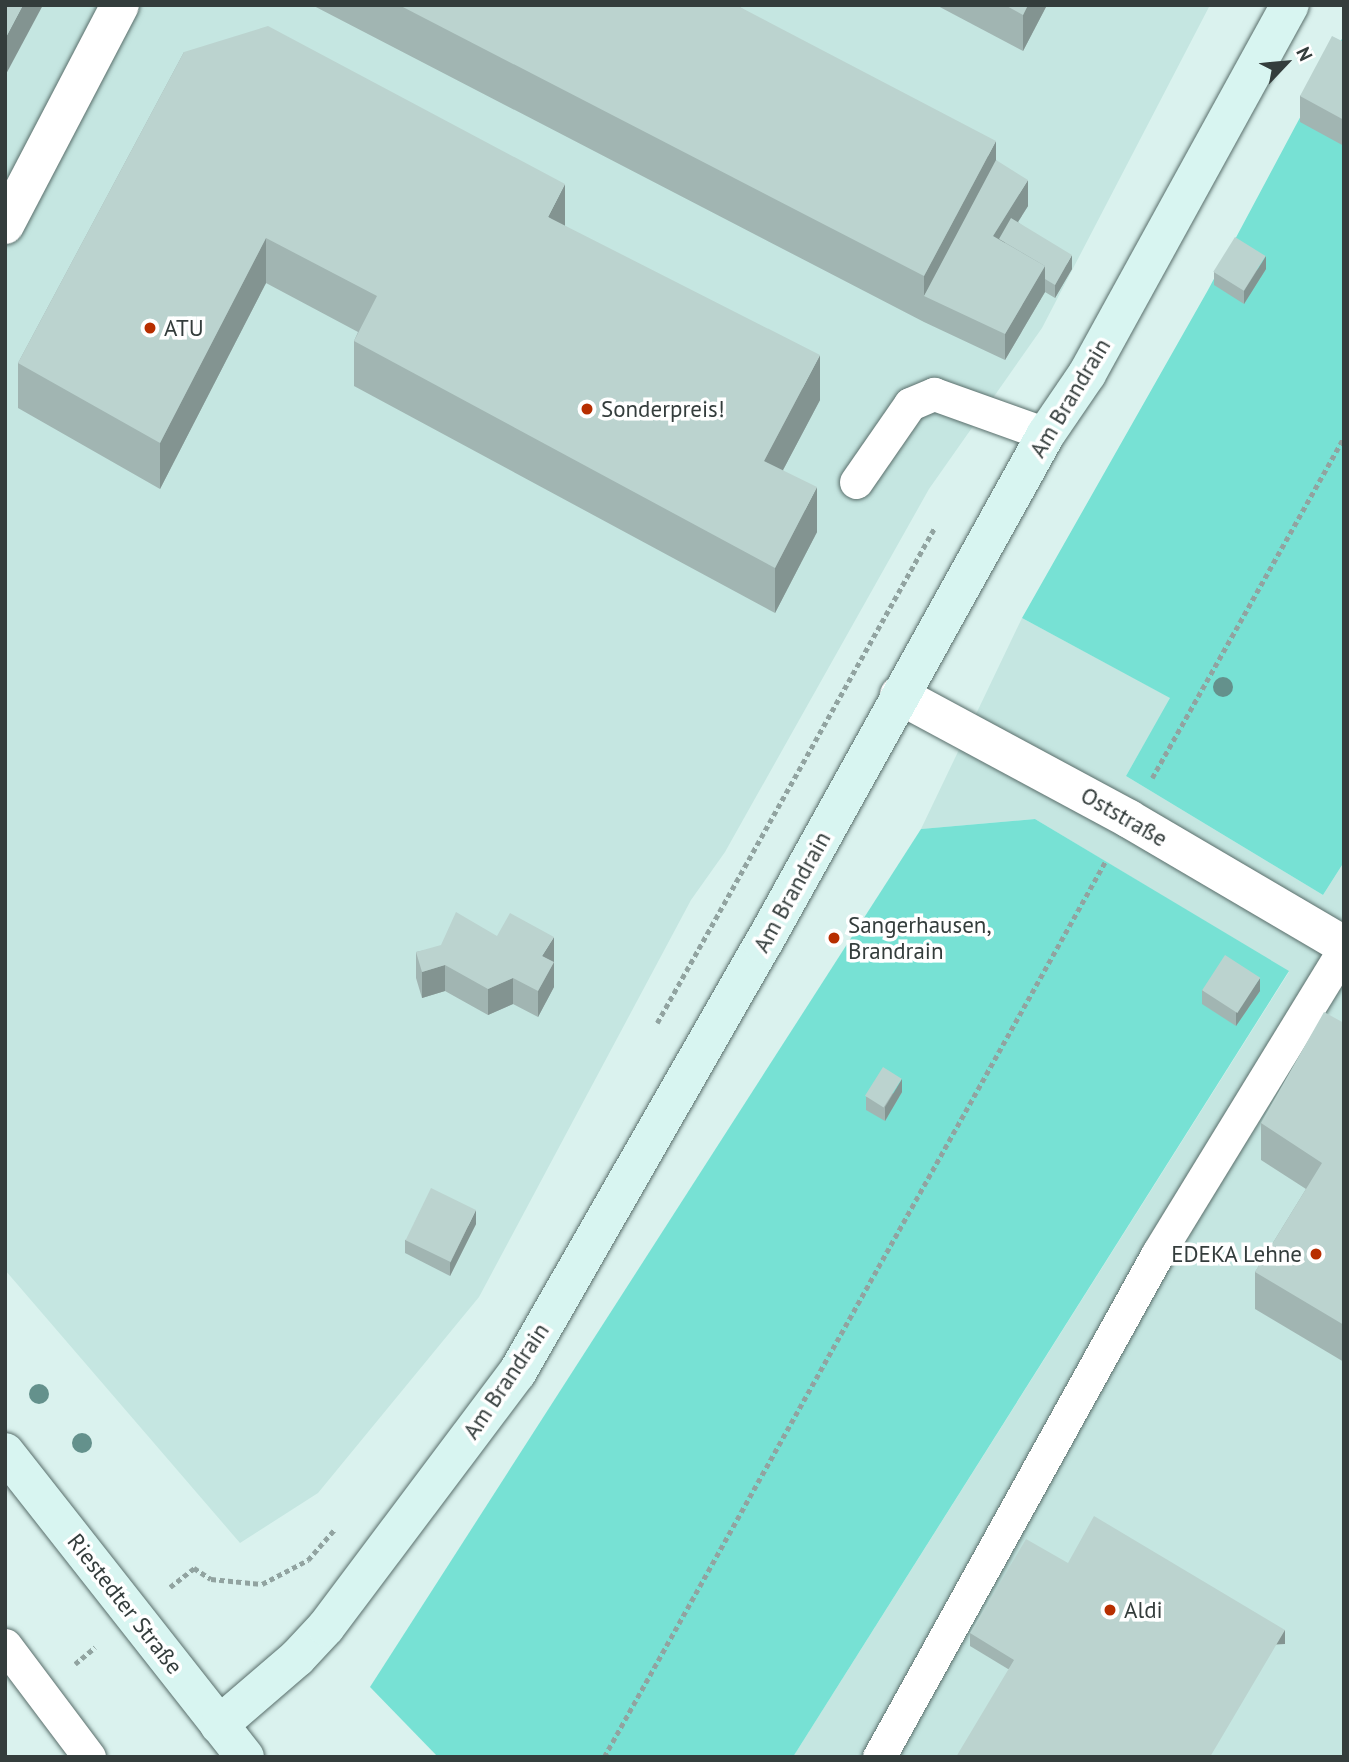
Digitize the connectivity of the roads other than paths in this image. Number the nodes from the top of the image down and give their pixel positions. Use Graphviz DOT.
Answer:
graph roads {
  1 [pos="120,5"];
  2 [pos="1290,5"];
  3 [pos="5,225"];
  4 [pos="1046,435"];
  5 [pos="856,482"];
  6 [pos="900,695"];
  7 [pos="1344,947"];
  8 [pos="5,1452"];
  9 [pos="5,1645"];
  10 [pos="219,1725"];
  11 [pos="89,1757"];
  12 [pos="245,1757"];
  13 [pos="879,1757"];
  1 -- 3 [label="street"];
  2 -- 4 [label="main road, Am Brandrain"];
  4 -- 5 [label="lane"];
  4 -- 6 [label="main road, Am Brandrain"];
  6 -- 7 [label="street, Oststraße"];
  6 -- 10 [label="main road, Am Brandrain"];
  7 -- 13 [label="lane"];
  8 -- 10 [label="main road, Riestedter Straße"];
  9 -- 11 [label="lane"];
  10 -- 12 [label="main road, Riestedter Straße"];
}
